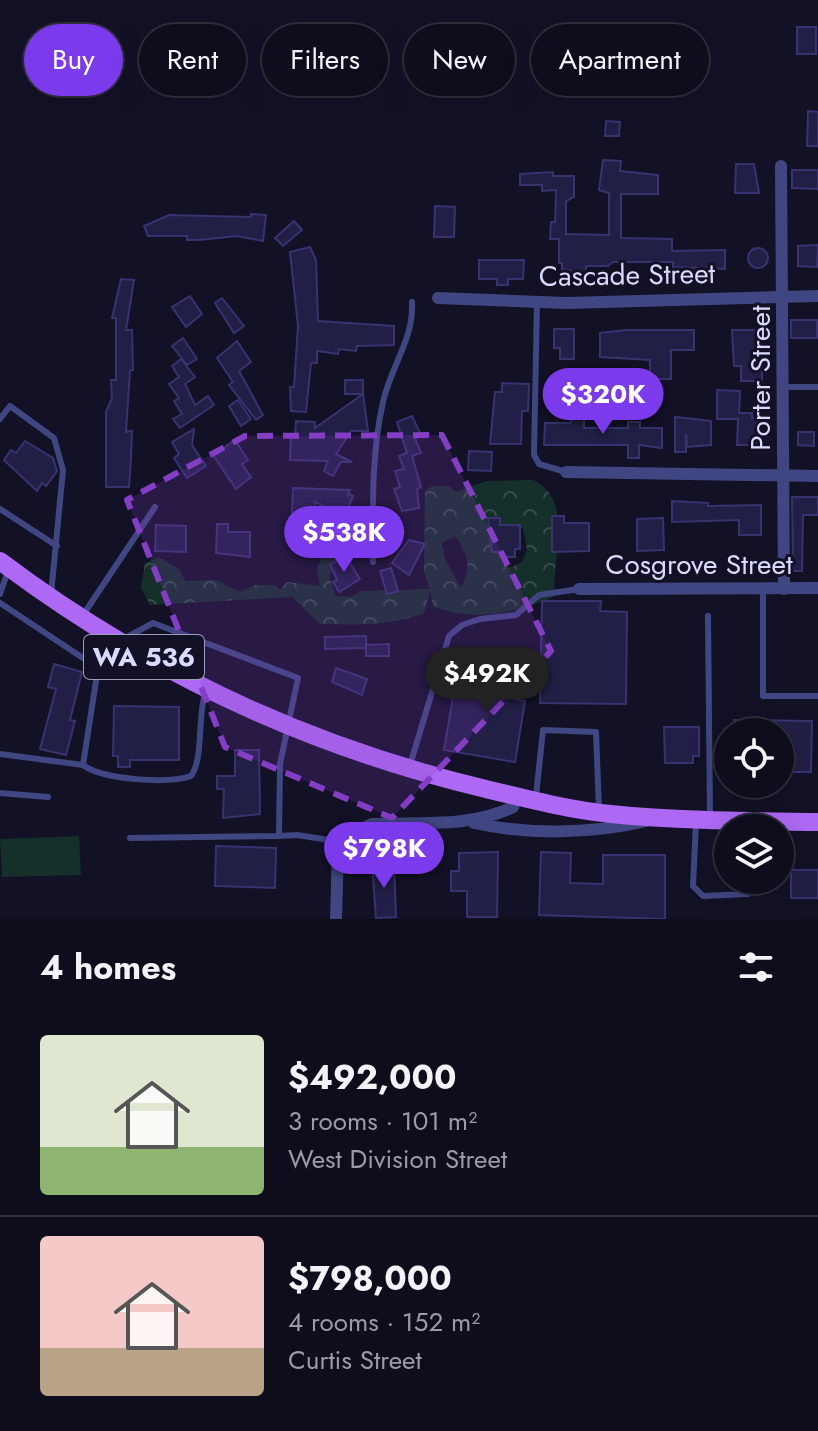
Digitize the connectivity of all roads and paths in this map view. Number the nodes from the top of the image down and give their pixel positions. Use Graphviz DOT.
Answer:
graph roads {
  1 [pos="781,166"];
  2 [pos="784,296"];
  3 [pos="818,296"];
  4 [pos="438,298"];
  5 [pos="537,301"];
  6 [pos="412,302"];
  7 [pos="784,387"];
  8 [pos="818,387"];
  9 [pos="0,419"];
  10 [pos="566,472"];
  11 [pos="785,475"];
  12 [pos="818,476"];
  13 [pos="155,507"];
  14 [pos="0,509"];
  15 [pos="57,546"];
  16 [pos="373,562"];
  17 [pos="4,564"];
  18 [pos="818,588"];
  19 [pos="579,589"];
  20 [pos="763,589"];
  21 [pos="784,589"];
  22 [pos="0,594"];
  23 [pos="50,598"];
  24 [pos="0,603"];
  25 [pos="708,616"];
  26 [pos="81,618"];
  27 [pos="118,642"];
  28 [pos="98,668"];
  29 [pos="206,690"];
  30 [pos="818,696"];
  31 [pos="289,727"];
  32 [pos="0,754"];
  33 [pos="83,765"];
  34 [pos="409,769"];
  35 [pos="0,793"];
  36 [pos="48,797"];
  37 [pos="526,798"];
  38 [pos="599,812"];
  39 [pos="663,817"];
  40 [pos="703,819"];
  41 [pos="714,820"];
  42 [pos="467,821"];
  43 [pos="818,822"];
  44 [pos="794,823"];
  45 [pos="279,836"];
  46 [pos="130,838"];
  47 [pos="342,842"];
  48 [pos="748,894"];
  49 [pos="336,919"];
  1 -- 2 [label="street, Porter Street"];
  2 -- 3 [label="street, Cascade Street"];
  2 -- 5 [label="street, Cascade Street"];
  2 -- 7 [label="street, Porter Street"];
  4 -- 5 [label="street, Cascade Street"];
  5 -- 10 [label="lane"];
  6 -- 16 [label="lane"];
  7 -- 8 [label="lane"];
  7 -- 11 [label="street, Porter Street"];
  9 -- 15 [label="lane"];
  10 -- 11 [label="street"];
  11 -- 12 [label="street"];
  11 -- 21 [label="street, Porter Street"];
  13 -- 26 [label="lane"];
  14 -- 15 [label="lane"];
  15 -- 23 [label="lane"];
  17 -- 22 [label="lane"];
  17 -- 23 [label="main road, WA 536"];
  18 -- 21 [label="street, Cosgrove Street"];
  19 -- 20 [label="street, Cosgrove Street"];
  19 -- 34 [label="lane"];
  20 -- 21 [label="street, Cosgrove Street"];
  20 -- 30 [label="lane"];
  23 -- 26 [label="main road, WA 536"];
  24 -- 28 [label="lane"];
  25 -- 40 [label="lane"];
  26 -- 27 [label="main road, WA 536"];
  27 -- 28 [label="lane"];
  27 -- 29 [label="main road, WA 536"];
  27 -- 31 [label="lane"];
  28 -- 33 [label="lane"];
  29 -- 31 [label="main road, WA 536"];
  29 -- 33 [label="lane"];
  31 -- 34 [label="main road, WA 536"];
  31 -- 45 [label="lane"];
  32 -- 33 [label="lane"];
  34 -- 37 [label="main road, WA 536"];
  35 -- 36 [label="lane"];
  37 -- 38 [label="main road, WA 536"];
  37 -- 38 [label="lane"];
  37 -- 42 [label="street"];
  38 -- 39 [label="main road, WA 536"];
  39 -- 40 [label="main road, WA 536"];
  39 -- 42 [label="street"];
  40 -- 41 [label="main road, WA 536"];
  40 -- 48 [label="lane"];
  42 -- 47 [label="street"];
  43 -- 44 [label="main road, WA 536"];
  45 -- 46 [label="lane"];
  45 -- 47 [label="lane"];
  47 -- 49 [label="street"];
}
